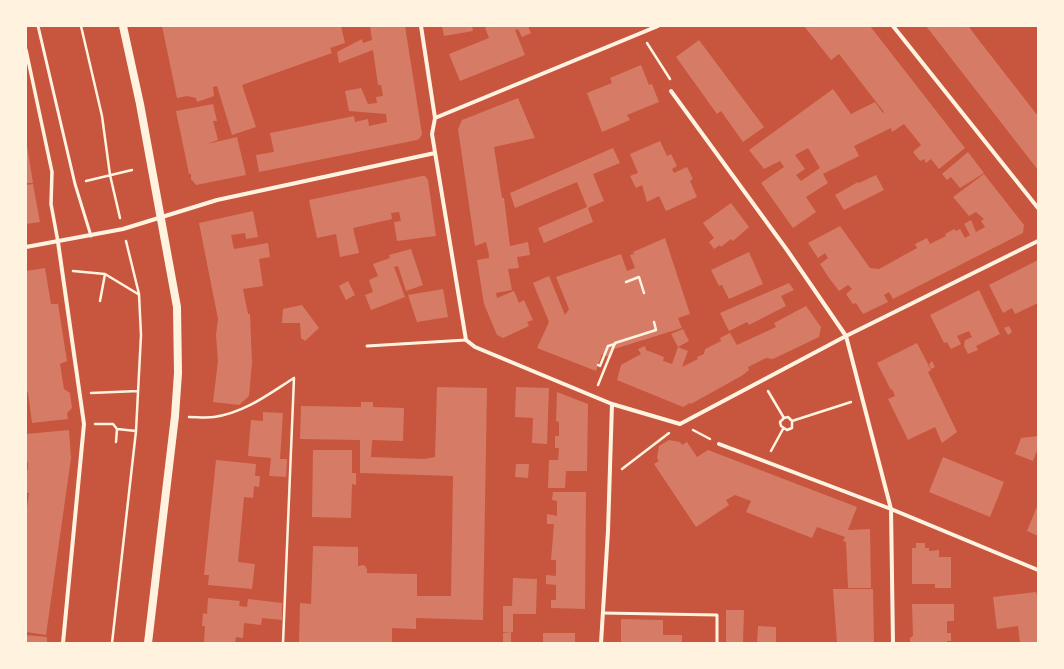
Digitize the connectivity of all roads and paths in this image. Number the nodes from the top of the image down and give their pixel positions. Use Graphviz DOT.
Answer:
graph roads {
  1 [pos="38,26"];
  2 [pos="81,26"];
  3 [pos="123,26"];
  4 [pos="421,26"];
  5 [pos="658,26"];
  6 [pos="893,26"];
  7 [pos="642,33"];
  8 [pos="26,50"];
  9 [pos="671,92"];
  10 [pos="435,118"];
  11 [pos="435,153"];
  12 [pos="132,170"];
  13 [pos="110,175"];
  14 [pos="83,182"];
  15 [pos="116,202"];
  16 [pos="1038,208"];
  17 [pos="161,218"];
  18 [pos="123,229"];
  19 [pos="91,236"];
  20 [pos="1038,241"];
  21 [pos="58,242"];
  22 [pos="26,247"];
  23 [pos="63,271"];
  24 [pos="105,274"];
  25 [pos="626,282"];
  26 [pos="644,293"];
  27 [pos="139,294"];
  28 [pos="100,301"];
  29 [pos="654,322"];
  30 [pos="846,336"];
  31 [pos="466,340"];
  32 [pos="615,344"];
  33 [pos="367,346"];
  34 [pos="605,368"];
  35 [pos="761,381"];
  36 [pos="138,391"];
  37 [pos="81,394"];
  38 [pos="593,397"];
  39 [pos="862,398"];
  40 [pos="612,404"];
  41 [pos="176,416"];
  42 [pos="784,418"];
  43 [pos="792,421"];
  44 [pos="84,424"];
  45 [pos="680,424"];
  46 [pos="784,429"];
  47 [pos="117,430"];
  48 [pos="136,431"];
  49 [pos="116,442"];
  50 [pos="719,444"];
  51 [pos="765,462"];
  52 [pos="609,480"];
  53 [pos="891,509"];
  54 [pos="1038,570"];
  55 [pos="603,613"];
  56 [pos="63,643"];
  57 [pos="112,643"];
  58 [pos="148,643"];
  59 [pos="283,643"];
  60 [pos="601,643"];
  61 [pos="717,643"];
  62 [pos="893,643"];
  1 -- 19 [label="lane"];
  2 -- 13 [label="path"];
  3 -- 17 [label="main road"];
  4 -- 10 [label="street"];
  5 -- 7 [label="street"];
  6 -- 16 [label="street"];
  7 -- 9 [label="path"];
  7 -- 10 [label="street"];
  8 -- 21 [label="street"];
  9 -- 30 [label="street"];
  10 -- 11 [label="street"];
  11 -- 17 [label="street"];
  11 -- 31 [label="street"];
  12 -- 13 [label="path"];
  13 -- 14 [label="path"];
  13 -- 15 [label="path"];
  17 -- 18 [label="street"];
  17 -- 41 [label="main road"];
  18 -- 19 [label="street"];
  18 -- 27 [label="path"];
  19 -- 21 [label="street"];
  20 -- 30 [label="street"];
  21 -- 22 [label="street"];
  21 -- 23 [label="street"];
  23 -- 24 [label="path"];
  23 -- 37 [label="street"];
  24 -- 27 [label="path"];
  24 -- 28 [label="path"];
  25 -- 26 [label="path"];
  27 -- 36 [label="path"];
  29 -- 32 [label="path"];
  30 -- 35 [label="street"];
  30 -- 39 [label="street"];
  31 -- 33 [label="lane"];
  31 -- 38 [label="street"];
  32 -- 34 [label="path"];
  32 -- 34 [label="path"];
  34 -- 38 [label="path"];
  35 -- 42 [label="path"];
  35 -- 45 [label="street"];
  36 -- 37 [label="path"];
  36 -- 48 [label="path"];
  37 -- 44 [label="street"];
  38 -- 40 [label="street"];
  39 -- 43 [label="path"];
  39 -- 53 [label="street"];
  40 -- 45 [label="street"];
  40 -- 52 [label="street"];
  41 -- 58 [label="main road"];
  41 -- 59 [label="path"];
  42 -- 43 [label="path"];
  42 -- 46 [label="path"];
  43 -- 46 [label="path"];
  44 -- 47 [label="path"];
  44 -- 56 [label="street"];
  45 -- 50 [label="path"];
  45 -- 52 [label="path"];
  46 -- 51 [label="path"];
  47 -- 48 [label="path"];
  47 -- 49 [label="path"];
  48 -- 57 [label="path"];
  50 -- 51 [label="street"];
  51 -- 53 [label="street"];
  52 -- 55 [label="street"];
  53 -- 54 [label="street"];
  53 -- 62 [label="street"];
  55 -- 60 [label="street"];
  55 -- 61 [label="lane"];
}
